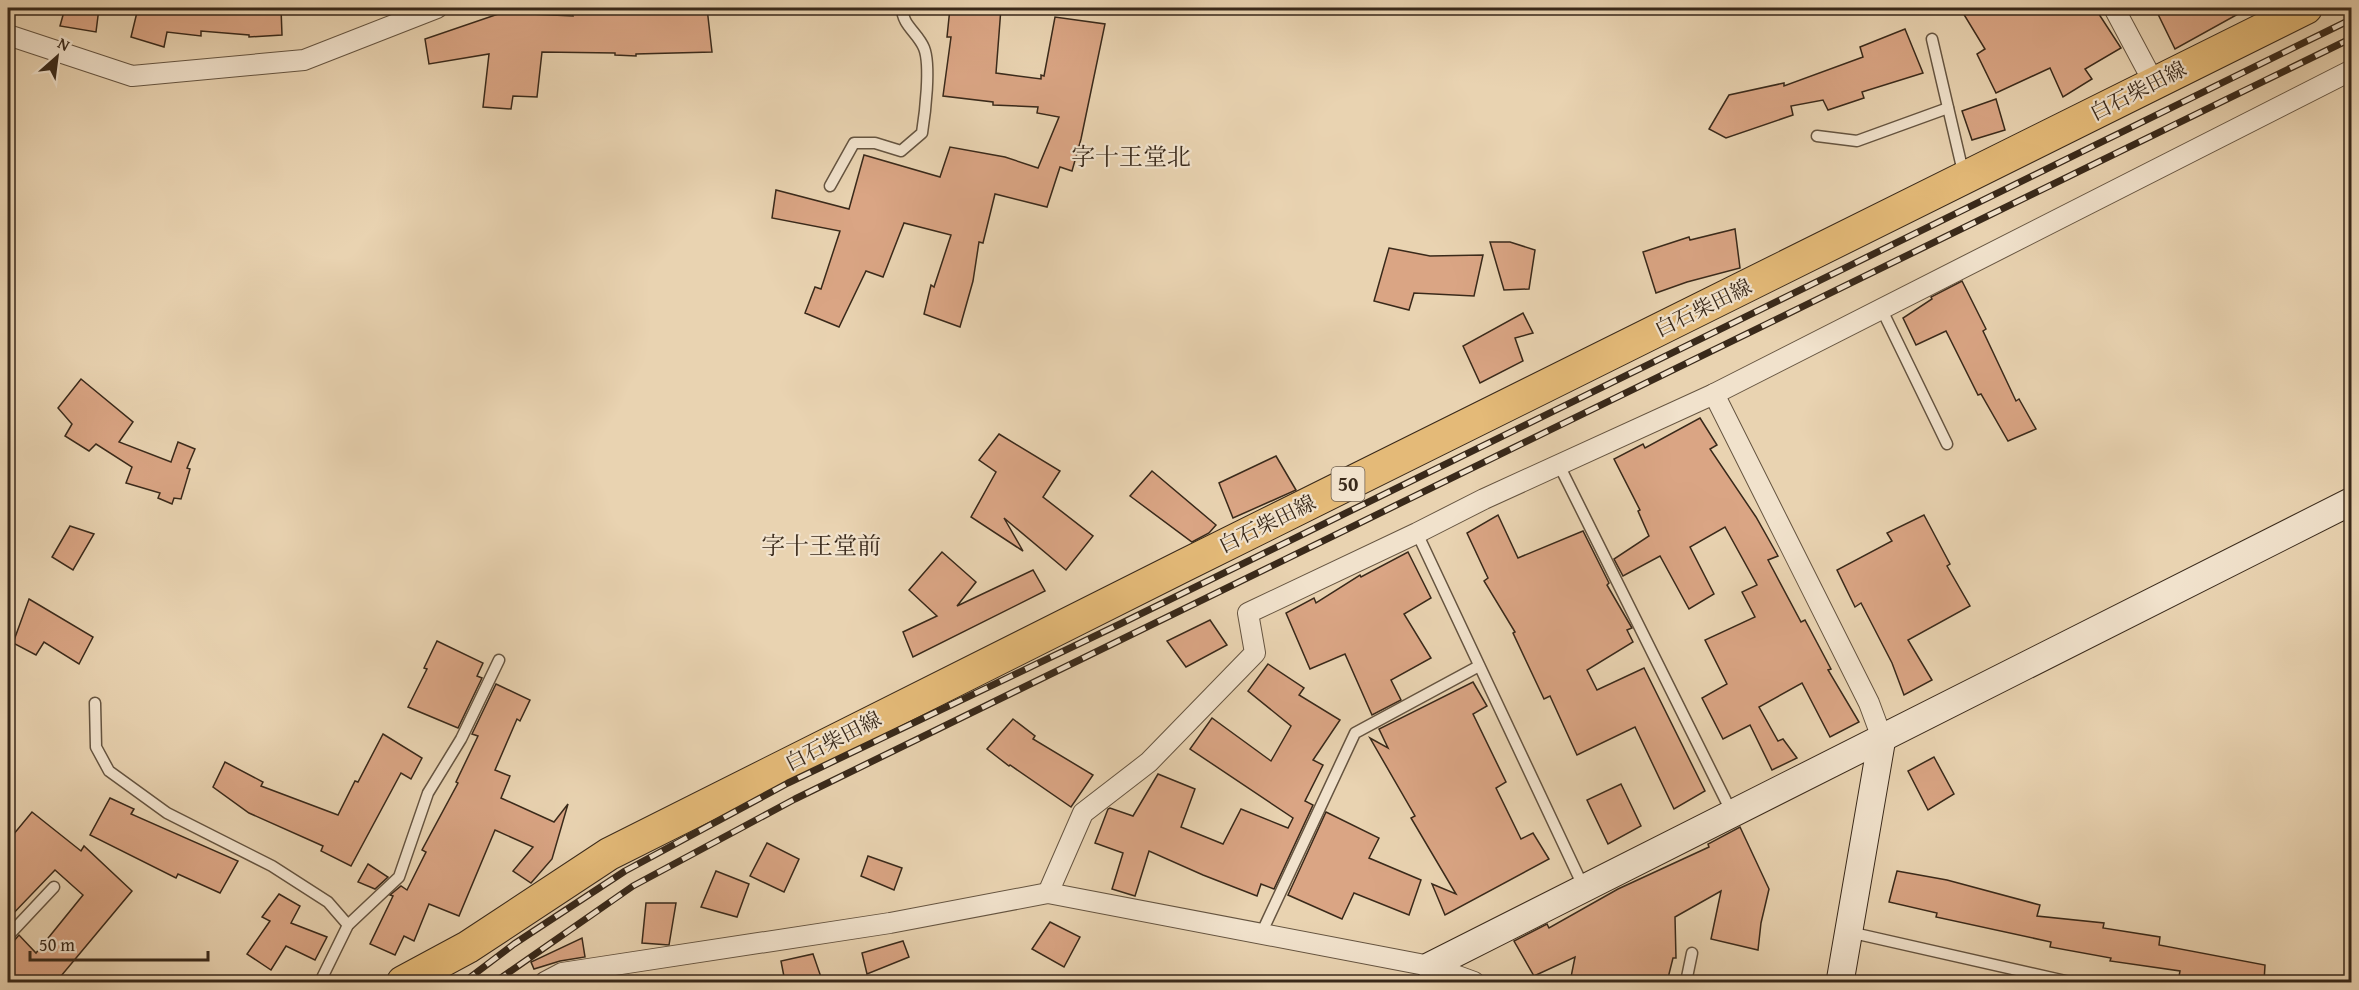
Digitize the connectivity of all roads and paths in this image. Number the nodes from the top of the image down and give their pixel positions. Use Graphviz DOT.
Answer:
graph roads {
  1 [pos="437,8"];
  2 [pos="902,8"];
  3 [pos="2114,8"];
  4 [pos="2306,8"];
  5 [pos="8,35"];
  6 [pos="1932,39"];
  7 [pos="2352,70"];
  8 [pos="2154,83"];
  9 [pos="1948,108"];
  10 [pos="1817,136"];
  11 [pos="1964,178"];
  12 [pos="830,186"];
  13 [pos="1881,308"];
  14 [pos="1714,394"];
  15 [pos="1947,444"];
  16 [pos="1559,465"];
  17 [pos="2352,501"];
  18 [pos="1417,533"];
  19 [pos="499,660"];
  20 [pos="1479,666"];
  21 [pos="95,703"];
  22 [pos="1882,738"];
  23 [pos="1732,813"];
  24 [pos="54,887"];
  25 [pos="1584,889"];
  26 [pos="1048,894"];
  27 [pos="348,925"];
  28 [pos="1848,932"];
  29 [pos="1261,934"];
  30 [pos="8,936"];
  31 [pos="1692,953"];
  32 [pos="1430,966"];
  33 [pos="320,982"];
  34 [pos="402,982"];
  35 [pos="545,982"];
  36 [pos="1474,982"];
  37 [pos="1686,982"];
  38 [pos="1840,982"];
  39 [pos="2070,982"];
  1 -- 5 [label="street"];
  2 -- 12 [label="lane"];
  3 -- 8 [label="street"];
  4 -- 8 [label="main road, 白石柴田線 / 50"];
  6 -- 9 [label="lane"];
  7 -- 13 [label="street"];
  8 -- 11 [label="main road, 白石柴田線 / 50"];
  9 -- 10 [label="lane"];
  9 -- 11 [label="lane"];
  11 -- 34 [label="main road, 白石柴田線 / 50"];
  13 -- 14 [label="street"];
  13 -- 15 [label="lane"];
  14 -- 16 [label="street"];
  14 -- 22 [label="street"];
  16 -- 18 [label="street"];
  16 -- 23 [label="lane"];
  17 -- 22 [label="street"];
  18 -- 20 [label="lane"];
  18 -- 26 [label="street"];
  19 -- 27 [label="lane"];
  20 -- 25 [label="lane"];
  20 -- 29 [label="lane"];
  21 -- 27 [label="lane"];
  22 -- 23 [label="street"];
  22 -- 28 [label="street"];
  23 -- 25 [label="street"];
  24 -- 30 [label="lane"];
  25 -- 32 [label="street"];
  26 -- 29 [label="street"];
  26 -- 35 [label="street"];
  27 -- 33 [label="lane"];
  28 -- 38 [label="street"];
  28 -- 39 [label="lane"];
  29 -- 32 [label="street"];
  31 -- 37 [label="lane"];
  32 -- 36 [label="street"];
}
